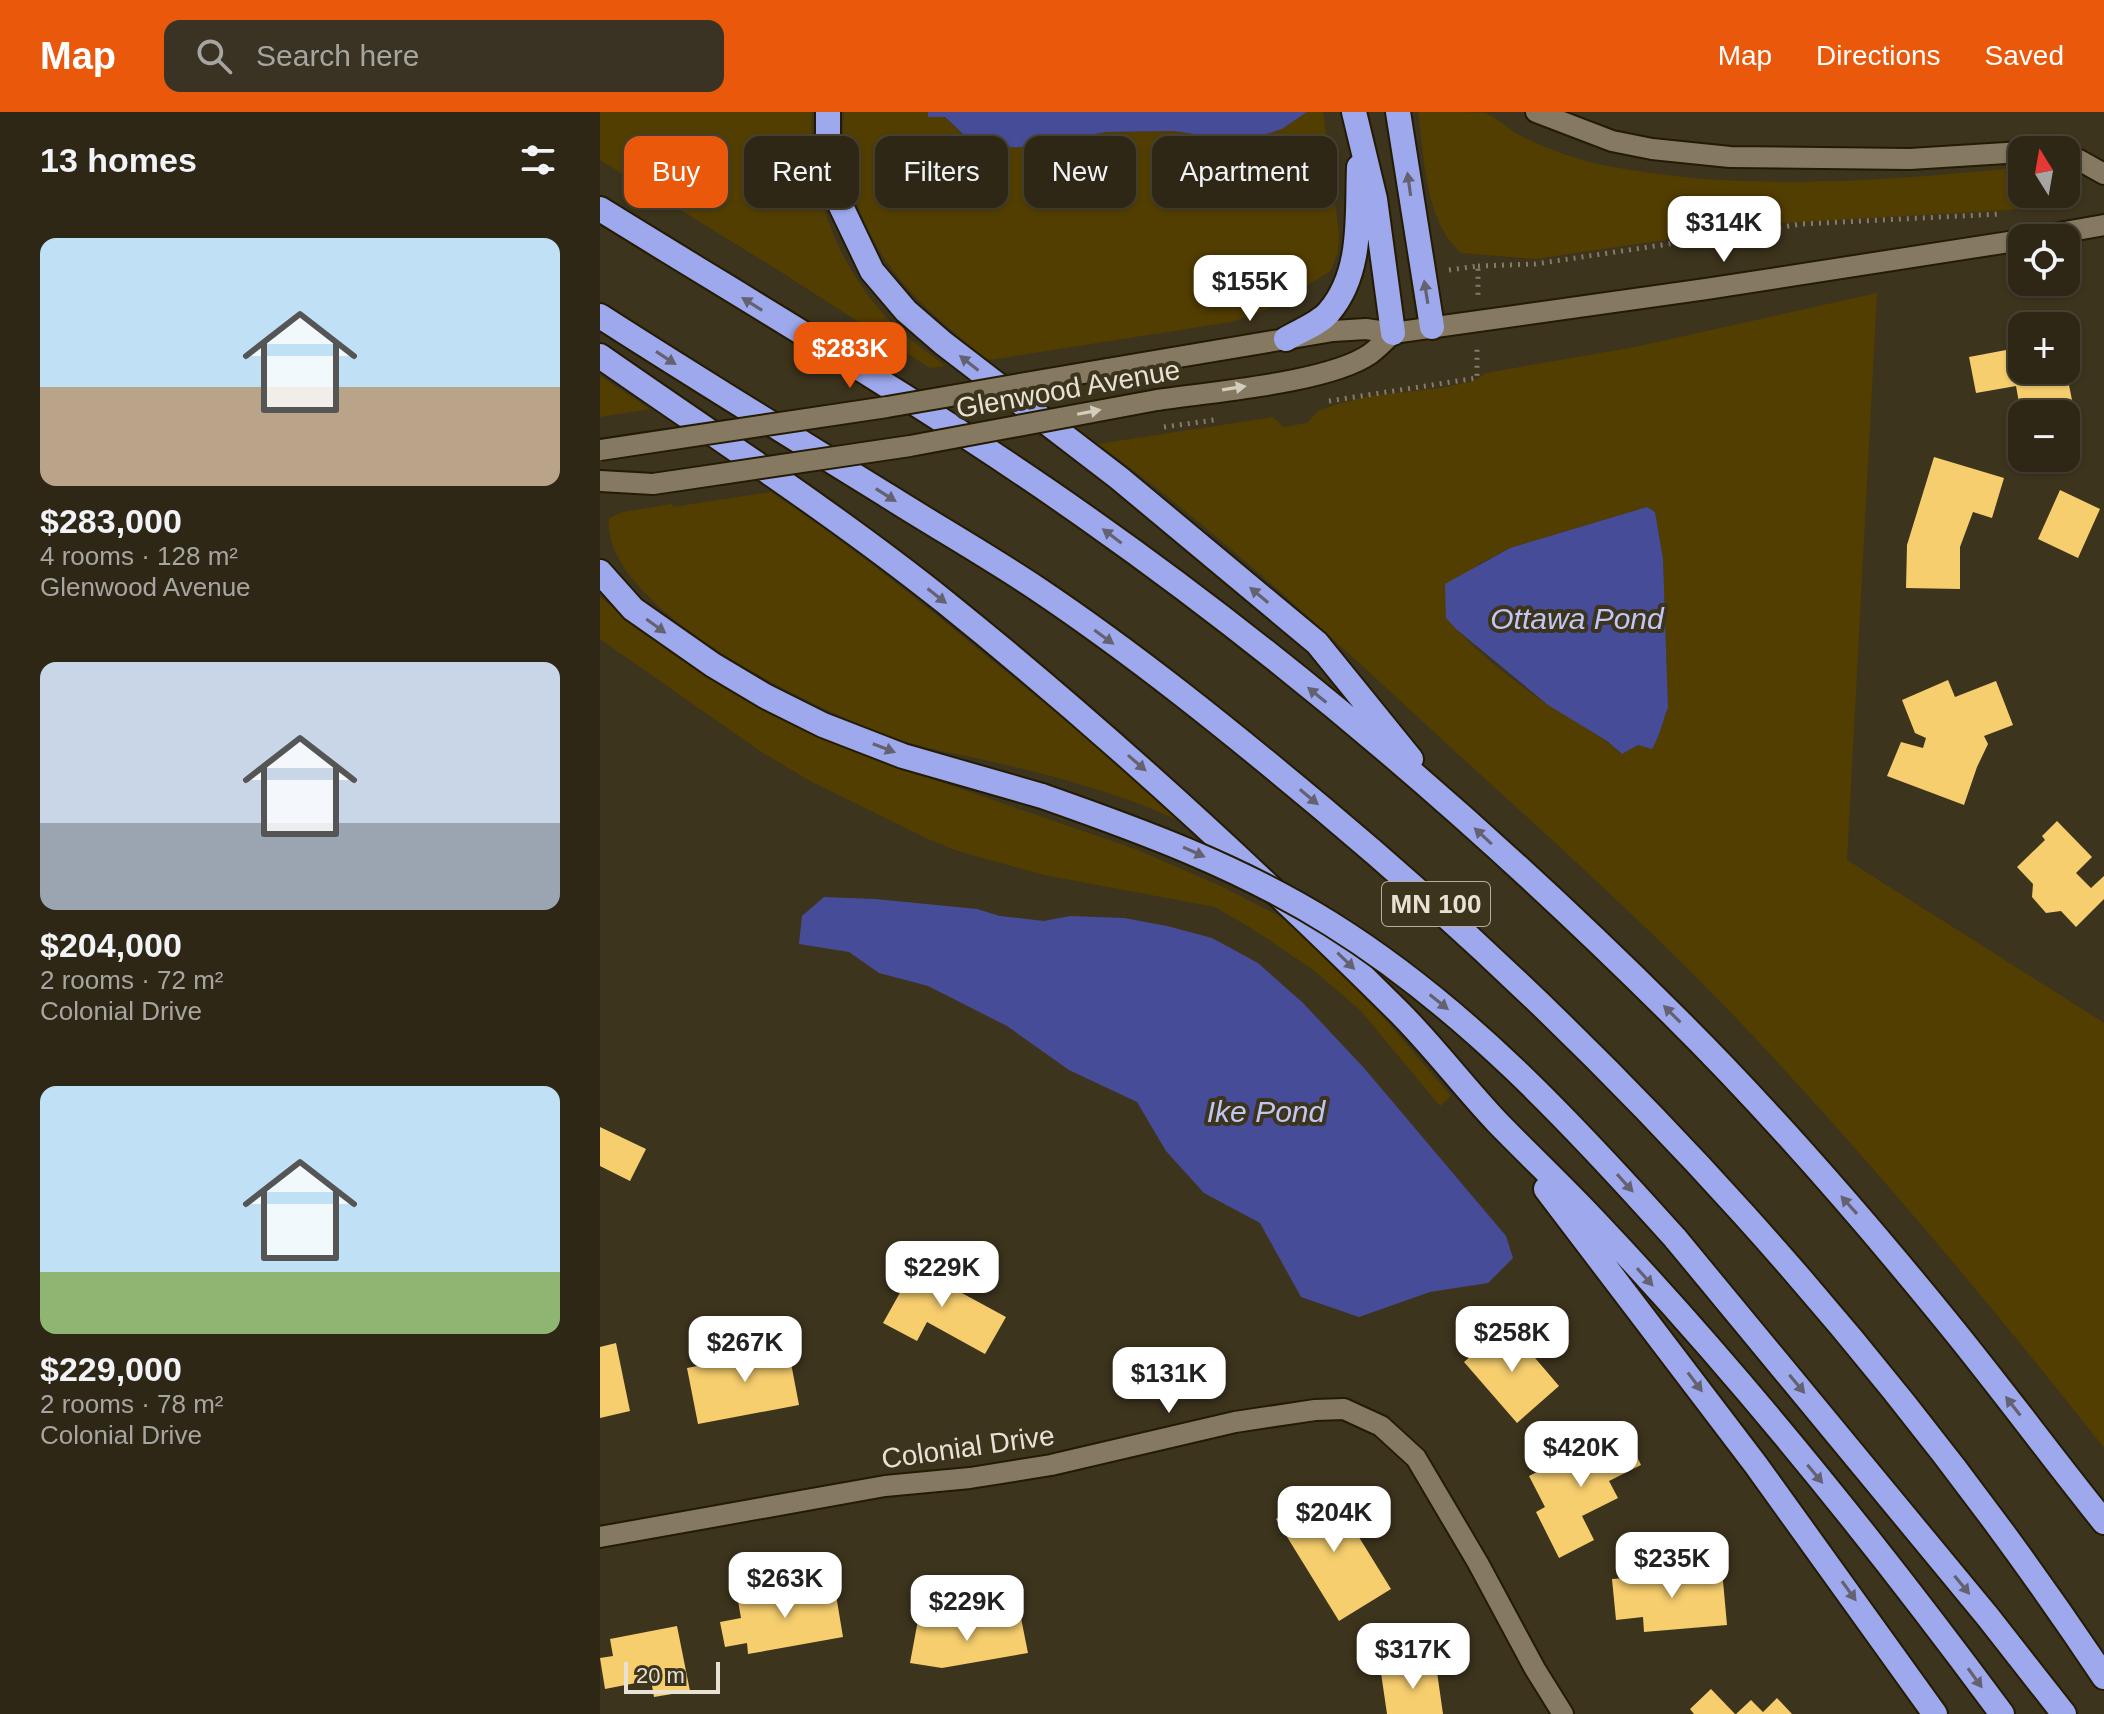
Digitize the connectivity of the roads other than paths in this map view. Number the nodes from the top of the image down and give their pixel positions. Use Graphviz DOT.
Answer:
graph roads {
  1 [pos="828,112"];
  2 [pos="1354,112"];
  3 [pos="1398,112"];
  4 [pos="1536,112"];
  5 [pos="1360,145"];
  6 [pos="2008,153"];
  7 [pos="2080,161"];
  8 [pos="2104,174"];
  9 [pos="600,209"];
  10 [pos="2104,225"];
  11 [pos="2080,229"];
  12 [pos="2008,242"];
  13 [pos="600,316"];
  14 [pos="1432,327"];
  15 [pos="1393,333"];
  16 [pos="1286,339"];
  17 [pos="600,356"];
  18 [pos="600,450"];
  19 [pos="600,481"];
  20 [pos="600,572"];
  21 [pos="1442,798"];
  22 [pos="1495,1119"];
  23 [pos="2061,1468"];
  24 [pos="2104,1522"];
  25 [pos="2104,1528"];
  26 [pos="600,1537"];
  27 [pos="2104,1677"];
  28 [pos="1563,1714"];
  29 [pos="1935,1714"];
  30 [pos="2002,1714"];
  31 [pos="2064,1714"];
  21 -- 1 [label="highway, one-way"];
  2 -- 5 [label="highway"];
  14 -- 3 [label="highway, one-way"];
  4 -- 6 [label="street"];
  5 -- 15 [label="highway"];
  5 -- 16 [label="highway"];
  7 -- 8 [label="street"];
  21 -- 9 [label="highway, MN 100, one-way"];
  10 -- 11 [label="street"];
  12 -- 14 [label="street, Glenwood Avenue"];
  13 -- 27 [label="highway, MN 100, one-way"];
  14 -- 15 [label="street, Glenwood Avenue"];
  15 -- 16 [label="street, Glenwood Avenue"];
  19 -- 15 [label="street, Glenwood Avenue, one-way, bridge"];
  16 -- 18 [label="street, Glenwood Avenue, bridge"];
  17 -- 22 [label="highway, one-way"];
  20 -- 31 [label="highway, one-way, bridge"];
  23 -- 21 [label="highway, MN 100, one-way"];
  22 -- 29 [label="highway, one-way"];
  22 -- 30 [label="highway, one-way"];
  23 -- 24 [label="highway"];
  23 -- 25 [label="highway, MN 100"];
  26 -- 28 [label="street, Colonial Drive"];
}
